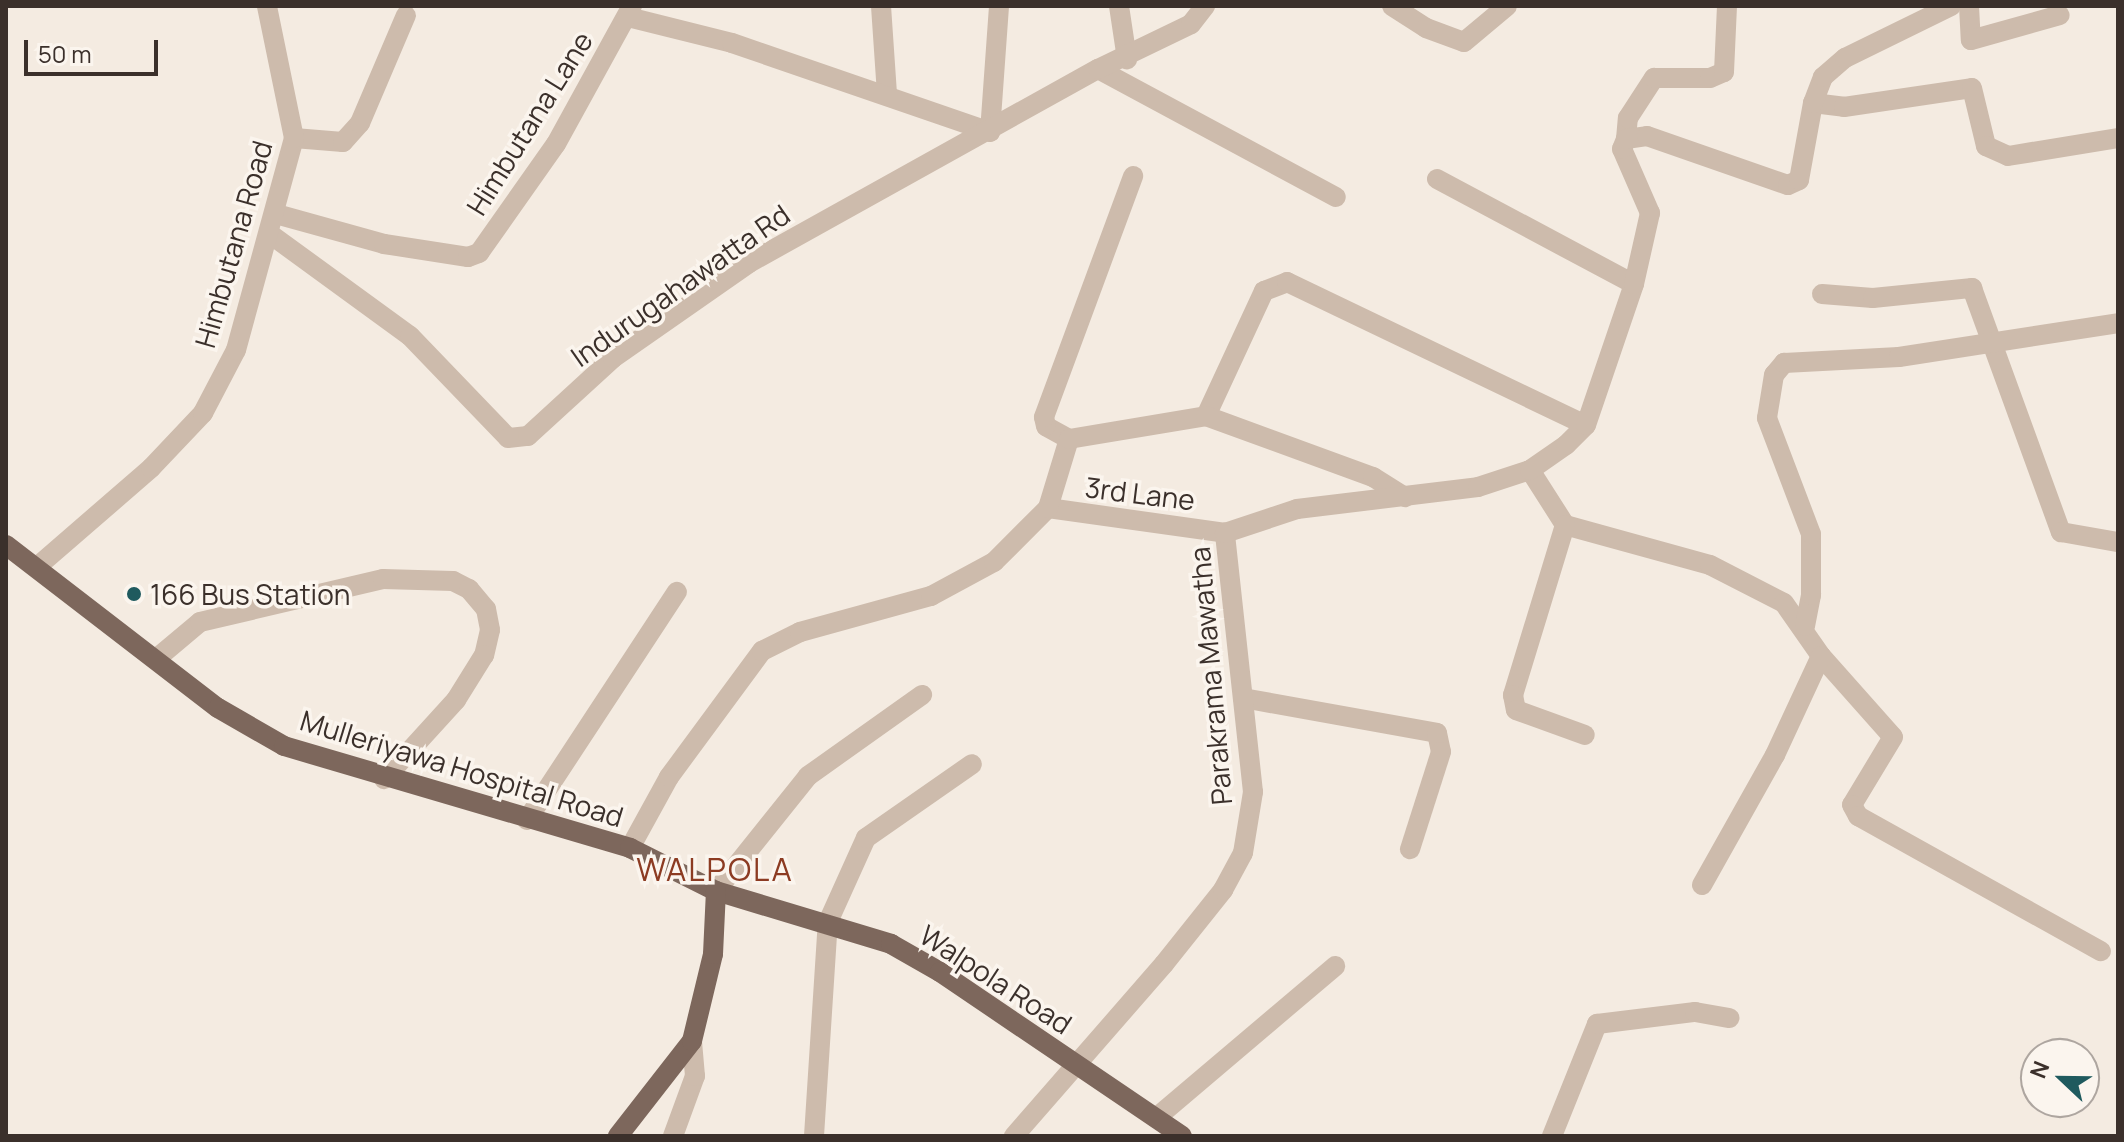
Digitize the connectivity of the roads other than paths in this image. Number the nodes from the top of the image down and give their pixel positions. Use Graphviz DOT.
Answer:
graph roads {
  1 [pos="267,6"];
  2 [pos="881,6"];
  3 [pos="999,6"];
  4 [pos="1119,6"];
  5 [pos="1205,6"];
  6 [pos="1392,6"];
  7 [pos="1507,6"];
  8 [pos="1727,6"];
  9 [pos="1951,6"];
  10 [pos="1969,6"];
  11 [pos="630,12"];
  12 [pos="406,15"];
  13 [pos="2060,15"];
  14 [pos="1127,59"];
  15 [pos="1098,69"];
  16 [pos="887,95"];
  17 [pos="1813,103"];
  18 [pos="990,132"];
  19 [pos="294,138"];
  20 [pos="2118,138"];
  21 [pos="1626,139"];
  22 [pos="1133,176"];
  23 [pos="1437,179"];
  24 [pos="1336,197"];
  25 [pos="273,224"];
  26 [pos="1634,284"];
  27 [pos="1822,294"];
  28 [pos="2118,323"];
  29 [pos="1991,343"];
  30 [pos="1206,416"];
  31 [pos="1586,425"];
  32 [pos="1069,439"];
  33 [pos="1530,470"];
  34 [pos="1405,497"];
  35 [pos="1048,508"];
  36 [pos="1565,525"];
  37 [pos="1225,533"];
  38 [pos="2118,542"];
  39 [pos="6,545"];
  40 [pos="38,566"];
  41 [pos="677,592"];
  42 [pos="1805,626"];
  43 [pos="1821,656"];
  44 [pos="156,659"];
  45 [pos="922,695"];
  46 [pos="1243,698"];
  47 [pos="1585,735"];
  48 [pos="972,764"];
  49 [pos="384,779"];
  50 [pos="527,820"];
  51 [pos="630,848"];
  52 [pos="1410,849"];
  53 [pos="1702,885"];
  54 [pos="716,891"];
  55 [pos="828,922"];
  56 [pos="2101,951"];
  57 [pos="1335,966"];
  58 [pos="1729,1018"];
  59 [pos="692,1041"];
  60 [pos="1078,1066"];
  61 [pos="1156,1118"];
  62 [pos="618,1136"];
  63 [pos="673,1136"];
  64 [pos="814,1136"];
  65 [pos="1014,1136"];
  66 [pos="1182,1136"];
  67 [pos="1552,1136"];
  1 -- 19 [label="street, Himbutana Road"];
  2 -- 16 [label="street"];
  3 -- 18 [label="street"];
  4 -- 14 [label="street"];
  5 -- 14 [label="street, Indurugahawatta Rd"];
  6 -- 7 [label="street"];
  8 -- 21 [label="street"];
  9 -- 17 [label="street"];
  10 -- 13 [label="street"];
  11 -- 16 [label="street"];
  11 -- 25 [label="street, Himbutana Lane"];
  12 -- 19 [label="street"];
  14 -- 15 [label="street, Indurugahawatta Rd"];
  15 -- 18 [label="street, Indurugahawatta Rd"];
  15 -- 24 [label="street"];
  16 -- 18 [label="street"];
  17 -- 20 [label="street"];
  17 -- 21 [label="street"];
  18 -- 25 [label="street, Indurugahawatta Rd"];
  19 -- 25 [label="street, Himbutana Road"];
  21 -- 26 [label="street"];
  22 -- 32 [label="street"];
  23 -- 26 [label="street"];
  25 -- 40 [label="street, Himbutana Road"];
  26 -- 31 [label="street"];
  27 -- 29 [label="street"];
  28 -- 29 [label="street"];
  29 -- 38 [label="street"];
  29 -- 42 [label="street"];
  30 -- 31 [label="street"];
  30 -- 32 [label="street"];
  30 -- 34 [label="street"];
  31 -- 33 [label="street, Parakrama Mawatha"];
  32 -- 35 [label="street"];
  33 -- 34 [label="street, Parakrama Mawatha"];
  33 -- 36 [label="street"];
  34 -- 37 [label="street, Parakrama Mawatha"];
  35 -- 37 [label="street, 3rd Lane"];
  35 -- 51 [label="street"];
  36 -- 42 [label="street"];
  36 -- 47 [label="street"];
  37 -- 46 [label="street, Parakrama Mawatha"];
  39 -- 40 [label="main road, Mulleriyawa Hospital Road"];
  40 -- 44 [label="main road, Mulleriyawa Hospital Road"];
  41 -- 50 [label="street"];
  42 -- 43 [label="street"];
  43 -- 53 [label="street"];
  43 -- 56 [label="street"];
  44 -- 49 [label="main road, Mulleriyawa Hospital Road"];
  44 -- 49 [label="street"];
  45 -- 54 [label="street"];
  46 -- 52 [label="street"];
  46 -- 60 [label="street, Parakrama Mawatha"];
  48 -- 55 [label="street"];
  49 -- 50 [label="main road, Mulleriyawa Hospital Road"];
  50 -- 51 [label="main road, Mulleriyawa Hospital Road"];
  51 -- 54 [label="main road, Mulleriyawa Hospital Road"];
  54 -- 55 [label="main road, Walpola Road"];
  54 -- 59 [label="main road"];
  55 -- 60 [label="main road, Walpola Road"];
  55 -- 64 [label="street"];
  57 -- 61 [label="street"];
  58 -- 67 [label="street"];
  59 -- 62 [label="main road"];
  59 -- 63 [label="street"];
  60 -- 61 [label="main road, Walpola Road"];
  60 -- 65 [label="street, Parakrama Mawatha"];
  61 -- 66 [label="main road, Walpola Road"];
}
